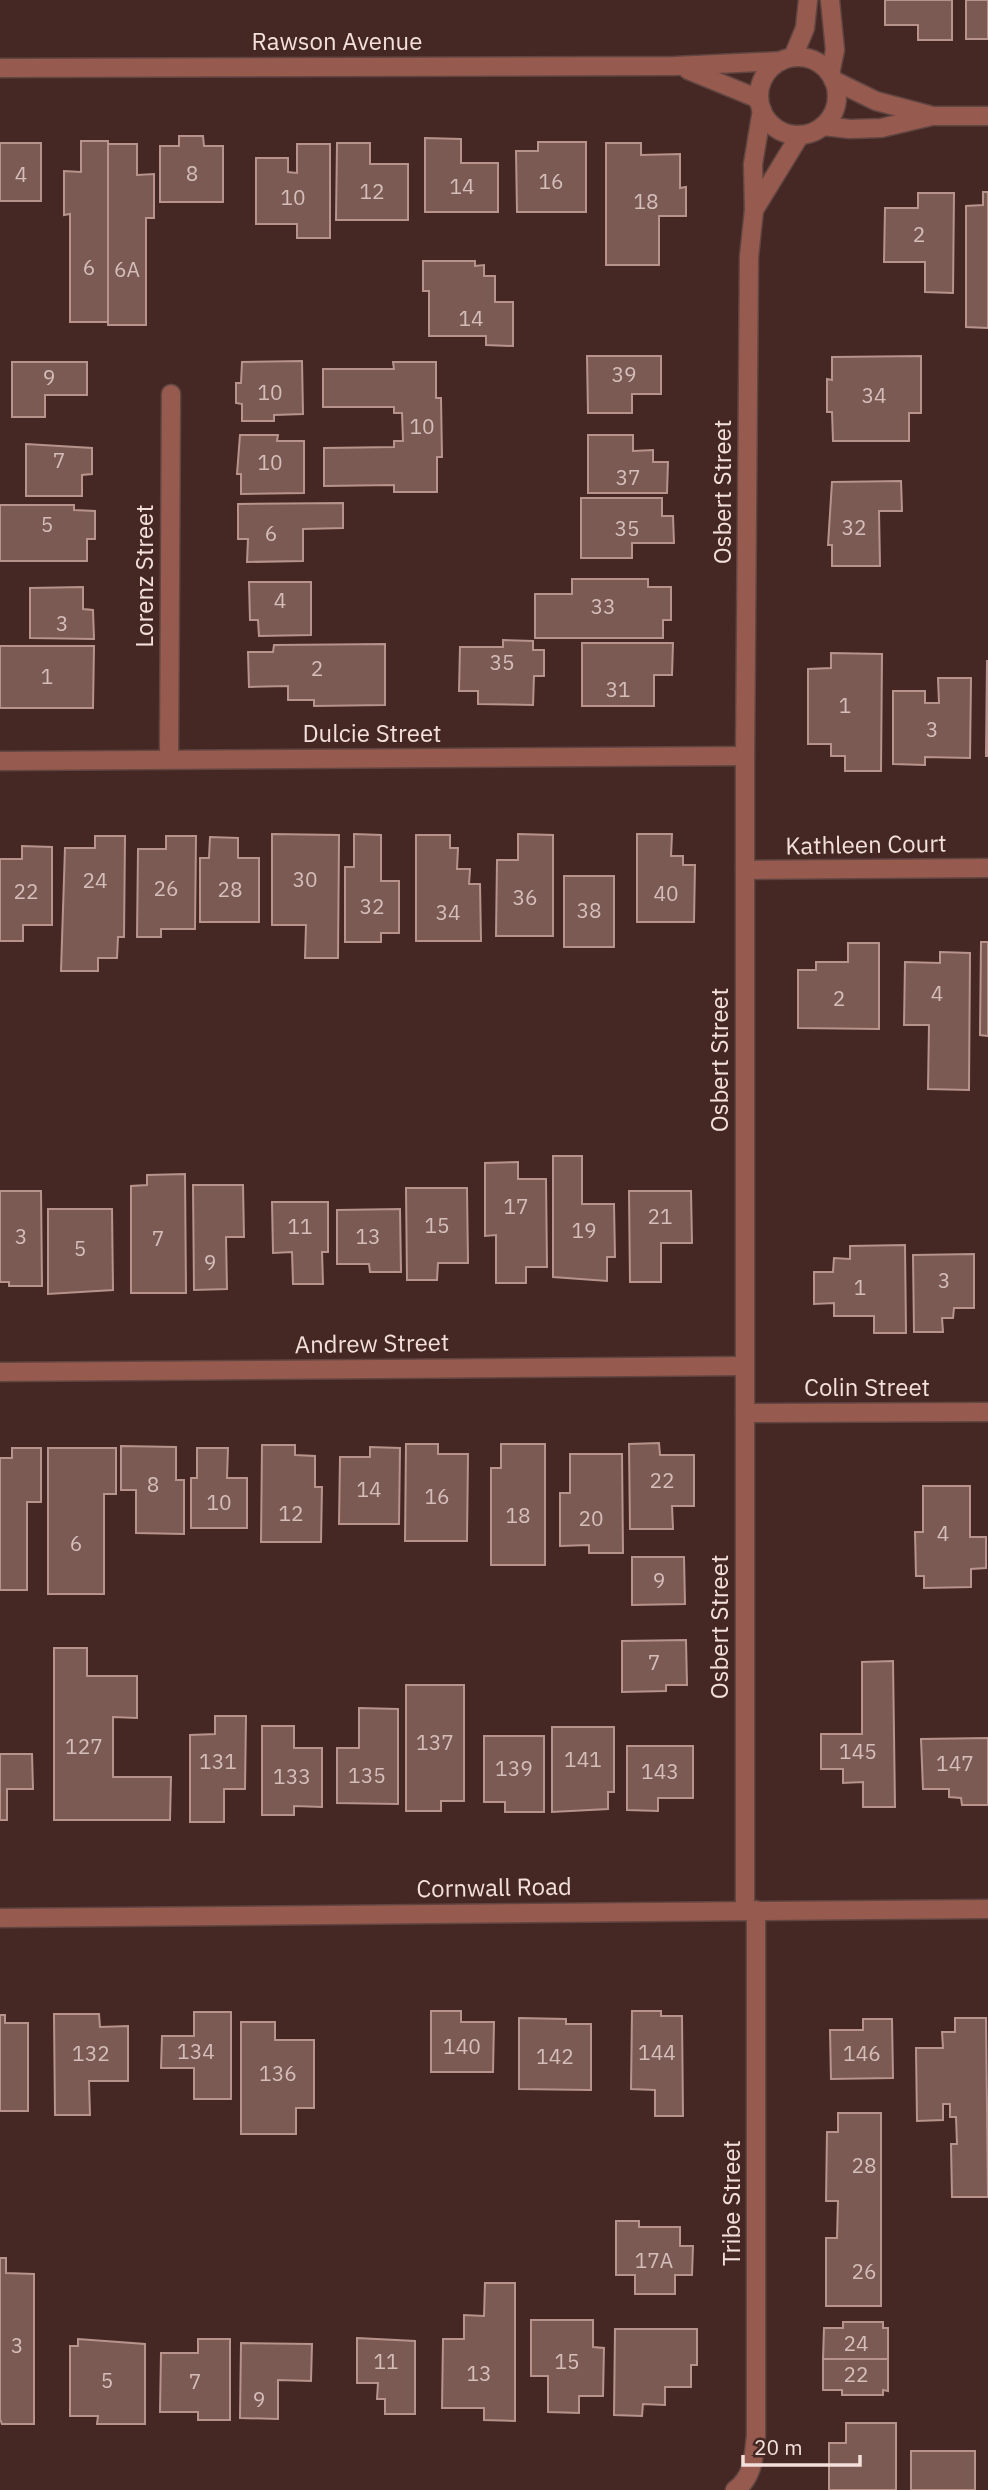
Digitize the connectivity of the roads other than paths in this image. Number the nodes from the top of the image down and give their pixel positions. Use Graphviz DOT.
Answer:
graph roads {
  1 [pos="808,0"];
  2 [pos="830,0"];
  3 [pos="787,59"];
  4 [pos="675,66"];
  5 [pos="0,68"];
  6 [pos="832,77"];
  7 [pos="761,105"];
  8 [pos="932,116"];
  9 [pos="988,116"];
  10 [pos="822,126"];
  11 [pos="800,135"];
  12 [pos="754,210"];
  13 [pos="171,394"];
  14 [pos="745,756"];
  15 [pos="169,759"];
  16 [pos="0,761"];
  17 [pos="988,868"];
  18 [pos="745,870"];
  19 [pos="744,1366"];
  20 [pos="0,1372"];
  21 [pos="988,1412"];
  22 [pos="745,1413"];
  23 [pos="988,1909"];
  24 [pos="750,1910"];
  25 [pos="0,1919"];
  26 [pos="734,2490"];
  1 -- 3 [label="street"];
  2 -- 6 [label="street"];
  3 -- 4 [label="street, Rawson Avenue"];
  3 -- 6 [label="street"];
  3 -- 7 [label="street"];
  4 -- 5 [label="street, Rawson Avenue"];
  4 -- 7 [label="street, Rawson Avenue"];
  6 -- 8 [label="street"];
  6 -- 10 [label="street"];
  7 -- 11 [label="street"];
  7 -- 12 [label="street, Osbert Street"];
  8 -- 9 [label="street"];
  8 -- 10 [label="street"];
  10 -- 11 [label="street"];
  11 -- 12 [label="street, Osbert Street"];
  12 -- 14 [label="street, Osbert Street"];
  13 -- 15 [label="street, Lorenz Street"];
  14 -- 15 [label="street, Dulcie Street"];
  14 -- 18 [label="street, Osbert Street"];
  15 -- 16 [label="street, Dulcie Street"];
  17 -- 18 [label="street, Kathleen Court"];
  18 -- 19 [label="street, Osbert Street"];
  19 -- 20 [label="street, Andrew Street"];
  19 -- 22 [label="street, Osbert Street"];
  21 -- 22 [label="street, Colin Street"];
  22 -- 24 [label="street, Osbert Street"];
  23 -- 24 [label="street, Cornwall Road"];
  24 -- 25 [label="street, Cornwall Road"];
  24 -- 26 [label="street, Tribe Street"];
}
